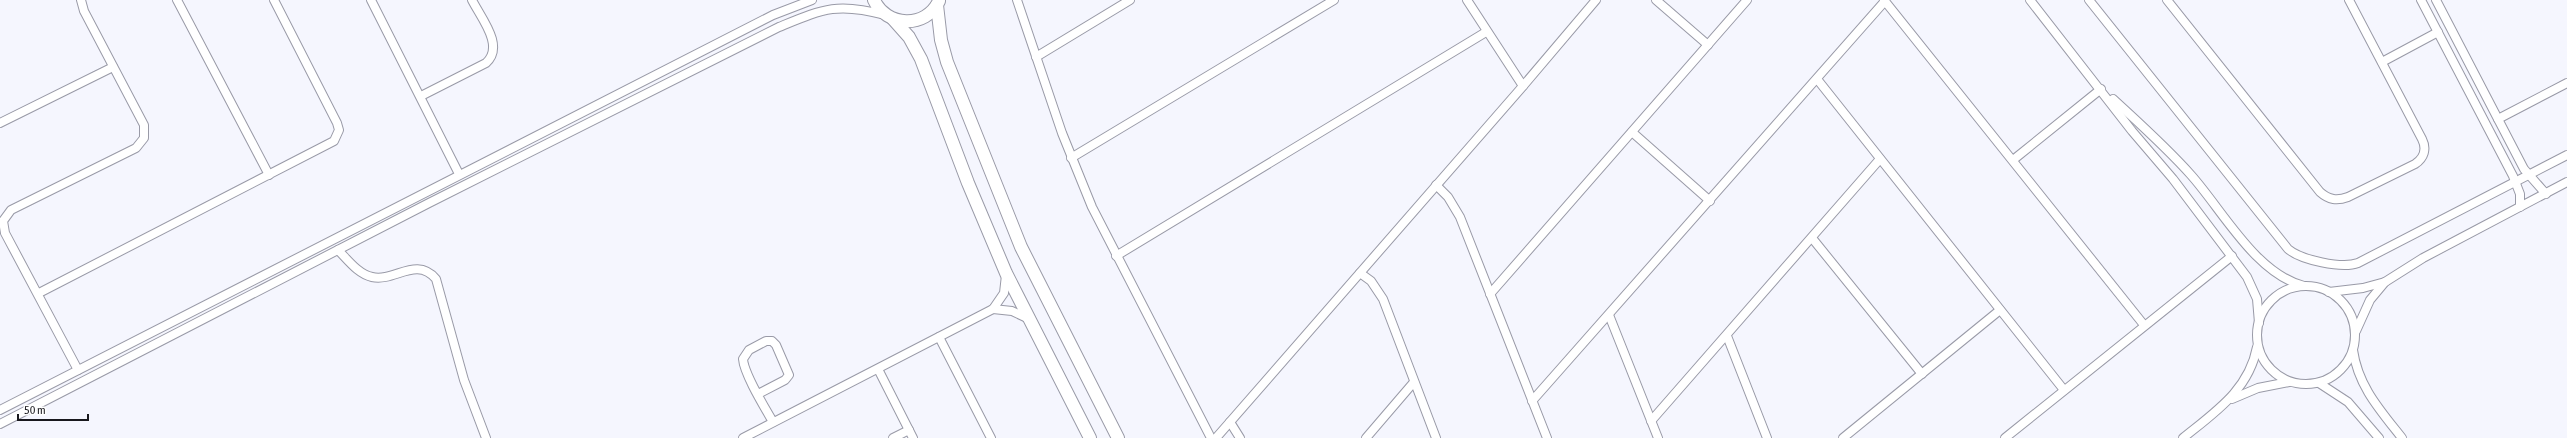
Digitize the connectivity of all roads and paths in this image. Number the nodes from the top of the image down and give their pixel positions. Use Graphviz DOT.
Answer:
graph roads {
  1 [pos="81,0"];
  2 [pos="177,0"];
  3 [pos="274,0"];
  4 [pos="371,0"];
  5 [pos="472,0"];
  6 [pos="812,0"];
  7 [pos="874,0"];
  8 [pos="1017,0"];
  9 [pos="1130,0"];
  10 [pos="1334,0"];
  11 [pos="1467,0"];
  12 [pos="1596,0"];
  13 [pos="1656,0"];
  14 [pos="1747,0"];
  15 [pos="1885,0"];
  16 [pos="2030,0"];
  17 [pos="2090,0"];
  18 [pos="2167,0"];
  19 [pos="2349,0"];
  20 [pos="2421,0"];
  21 [pos="2436,0"];
  22 [pos="938,3"];
  23 [pos="889,17"];
  24 [pos="1486,32"];
  25 [pos="2438,32"];
  26 [pos="1708,45"];
  27 [pos="1036,57"];
  28 [pos="2382,62"];
  29 [pos="113,66"];
  30 [pos="1817,79"];
  31 [pos="2567,83"];
  32 [pos="1523,86"];
  33 [pos="2101,89"];
  34 [pos="421,96"];
  35 [pos="2498,119"];
  36 [pos="0,123"];
  37 [pos="1632,132"];
  38 [pos="2567,155"];
  39 [pos="1071,158"];
  40 [pos="1880,159"];
  41 [pos="2013,160"];
  42 [pos="459,174"];
  43 [pos="269,175"];
  44 [pos="2528,175"];
  45 [pos="2516,182"];
  46 [pos="2567,182"];
  47 [pos="1436,185"];
  48 [pos="2546,194"];
  49 [pos="1710,200"];
  50 [pos="2520,208"];
  51 [pos="1812,238"];
  52 [pos="338,250"];
  53 [pos="1116,256"];
  54 [pos="2232,256"];
  55 [pos="1006,273"];
  56 [pos="1360,273"];
  57 [pos="2385,282"];
  58 [pos="2307,286"];
  59 [pos="2329,292"];
  60 [pos="39,293"];
  61 [pos="1490,294"];
  62 [pos="993,309"];
  63 [pos="2000,310"];
  64 [pos="1609,315"];
  65 [pos="1030,320"];
  66 [pos="2259,323"];
  67 [pos="2144,326"];
  68 [pos="2355,334"];
  69 [pos="1727,336"];
  70 [pos="939,337"];
  71 [pos="2258,344"];
  72 [pos="2353,350"];
  73 [pos="878,369"];
  74 [pos="78,370"];
  75 [pos="1922,374"];
  76 [pos="1414,382"];
  77 [pos="2290,382"];
  78 [pos="2319,383"];
  79 [pos="2064,390"];
  80 [pos="758,394"];
  81 [pos="1532,401"];
  82 [pos="2228,402"];
  83 [pos="0,410"];
  84 [pos="1652,421"];
  85 [pos="773,422"];
  86 [pos="1230,422"];
  87 [pos="0,424"];
  88 [pos="909,430"];
  89 [pos="486,438"];
  90 [pos="743,438"];
  91 [pos="893,438"];
  92 [pos="913,438"];
  93 [pos="991,438"];
  94 [pos="1090,438"];
  95 [pos="1118,438"];
  96 [pos="1211,438"];
  97 [pos="1216,438"];
  98 [pos="1240,438"];
  99 [pos="1366,438"];
  100 [pos="1436,438"];
  101 [pos="1547,438"];
  102 [pos="1658,438"];
  103 [pos="1767,438"];
  104 [pos="1843,438"];
  105 [pos="2005,438"];
  106 [pos="2183,438"];
  107 [pos="2379,438"];
  108 [pos="2402,438"];
  1 -- 29 [label="street"];
  2 -- 43 [label="street"];
  3 -- 43 [label="street"];
  4 -- 34 [label="street"];
  5 -- 34 [label="street"];
  6 -- 42 [label="street"];
  7 -- 23 [label="street"];
  8 -- 27 [label="street"];
  9 -- 27 [label="street"];
  10 -- 39 [label="street"];
  11 -- 24 [label="street"];
  12 -- 32 [label="street"];
  13 -- 26 [label="street"];
  14 -- 26 [label="street"];
  15 -- 30 [label="street"];
  15 -- 41 [label="street"];
  16 -- 33 [label="street"];
  17 -- 45 [label="street"];
  18 -- 28 [label="street"];
  19 -- 28 [label="street"];
  20 -- 25 [label="street"];
  21 -- 35 [label="street"];
  22 -- 23 [label="street"];
  22 -- 95 [label="street"];
  23 -- 52 [label="street"];
  23 -- 55 [label="street"];
  24 -- 32 [label="street"];
  24 -- 53 [label="street"];
  25 -- 28 [label="street"];
  25 -- 45 [label="street"];
  26 -- 37 [label="street"];
  27 -- 39 [label="street"];
  29 -- 36 [label="street"];
  29 -- 60 [label="street"];
  30 -- 40 [label="street"];
  30 -- 49 [label="street"];
  31 -- 35 [label="street"];
  32 -- 47 [label="street"];
  33 -- 41 [label="street"];
  33 -- 54 [label="street"];
  33 -- 58 [label="street"];
  34 -- 42 [label="street"];
  35 -- 44 [label="street"];
  37 -- 49 [label="street"];
  37 -- 61 [label="street"];
  38 -- 44 [label="street"];
  39 -- 53 [label="street"];
  40 -- 51 [label="street"];
  40 -- 63 [label="street"];
  41 -- 67 [label="street"];
  42 -- 74 [label="street"];
  43 -- 60 [label="street"];
  44 -- 45 [label="street"];
  44 -- 48 [label="street"];
  45 -- 50 [label="street"];
  46 -- 48 [label="street"];
  47 -- 56 [label="street"];
  47 -- 61 [label="street"];
  48 -- 50 [label="street"];
  49 -- 64 [label="street"];
  50 -- 57 [label="street"];
  51 -- 69 [label="street"];
  51 -- 75 [label="street"];
  52 -- 87 [label="street"];
  52 -- 89 [label="street"];
  53 -- 96 [label="street"];
  54 -- 66 [label="street"];
  54 -- 67 [label="street"];
  55 -- 62 [label="street"];
  55 -- 65 [label="street"];
  56 -- 76 [label="street"];
  56 -- 86 [label="street"];
  57 -- 59 [label="street"];
  57 -- 68 [label="street"];
  58 -- 59 [label="street"];
  58 -- 66 [label="street"];
  59 -- 68 [label="street"];
  60 -- 74 [label="street"];
  61 -- 81 [label="street"];
  62 -- 65 [label="street"];
  62 -- 70 [label="street"];
  63 -- 75 [label="street"];
  63 -- 79 [label="street"];
  64 -- 81 [label="street"];
  64 -- 84 [label="street"];
  65 -- 94 [label="street"];
  66 -- 71 [label="street"];
  67 -- 79 [label="street"];
  68 -- 72 [label="street"];
  69 -- 84 [label="street"];
  69 -- 103 [label="street"];
  70 -- 73 [label="street"];
  70 -- 93 [label="street"];
  71 -- 77 [label="street"];
  71 -- 82 [label="street"];
  72 -- 78 [label="street"];
  72 -- 108 [label="street"];
  73 -- 85 [label="street"];
  73 -- 88 [label="street"];
  74 -- 83 [label="street"];
  75 -- 104 [label="street"];
  76 -- 99 [label="street"];
  76 -- 100 [label="street"];
  77 -- 78 [label="street"];
  77 -- 82 [label="street"];
  78 -- 107 [label="street"];
  79 -- 105 [label="street"];
  80 -- 80 [label="street"];
  80 -- 85 [label="street"];
  81 -- 101 [label="street"];
  82 -- 106 [label="street"];
  84 -- 102 [label="street"];
  85 -- 90 [label="street"];
  86 -- 97 [label="street"];
  86 -- 98 [label="street"];
  88 -- 91 [label="street"];
  88 -- 92 [label="street"];
}
